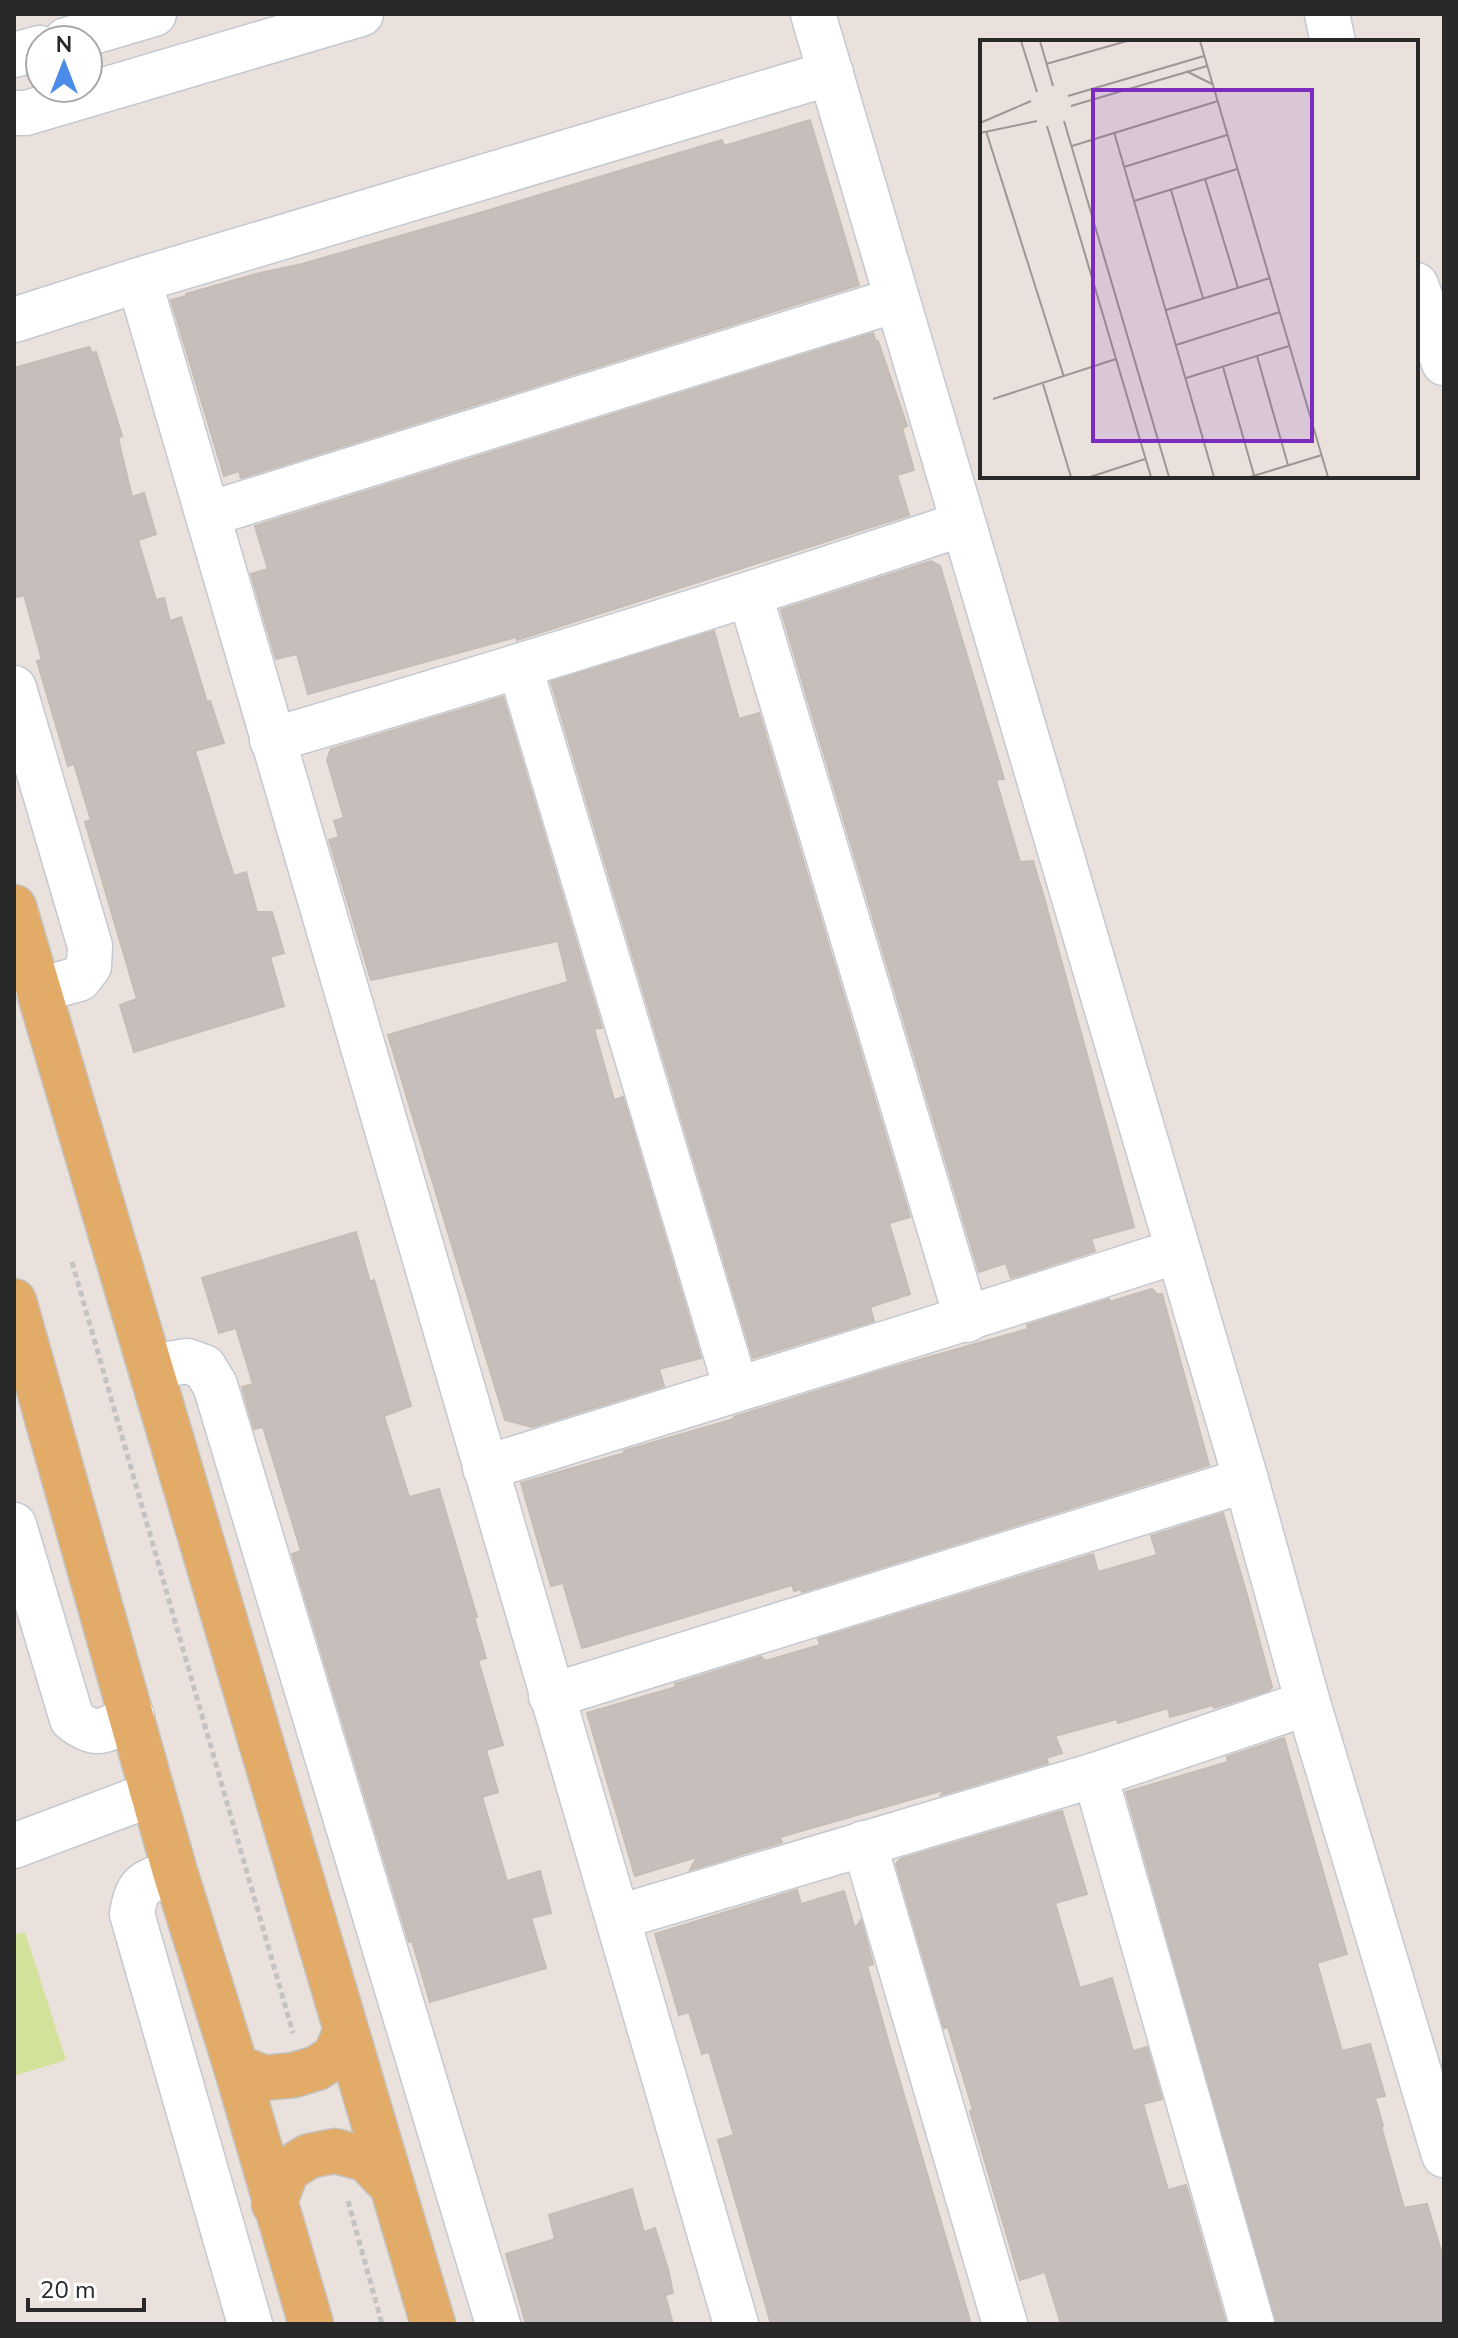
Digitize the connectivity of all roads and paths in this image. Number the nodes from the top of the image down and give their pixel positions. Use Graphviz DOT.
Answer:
graph roads {
  1 [pos="154,14"];
  2 [pos="361,14"];
  3 [pos="813,14"];
  4 [pos="1327,14"];
  5 [pos="104,29"];
  6 [pos="1333,40"];
  7 [pos="831,73"];
  8 [pos="14,113"];
  9 [pos="139,280"];
  10 [pos="1418,291"];
  11 [pos="896,300"];
  12 [pos="14,320"];
  13 [pos="1444,363"];
  14 [pos="209,514"];
  15 [pos="962,524"];
  16 [pos="750,595"];
  17 [pos="520,667"];
  18 [pos="14,688"];
  19 [pos="272,740"];
  20 [pos="14,907"];
  21 [pos="38,990"];
  22 [pos="1177,1251"];
  23 [pos="71,1260"];
  24 [pos="14,1301"];
  25 [pos="967,1320"];
  26 [pos="150,1367"];
  27 [pos="736,1388"];
  28 [pos="485,1468"];
  29 [pos="1246,1480"];
  30 [pos="14,1525"];
  31 [pos="551,1696"];
  32 [pos="1308,1703"];
  33 [pos="132,1716"];
  34 [pos="1095,1775"];
  35 [pos="152,1794"];
  36 [pos="864,1843"];
  37 [pos="14,1846"];
  38 [pos="175,1872"];
  39 [pos="619,1917"];
  40 [pos="345,2033"];
  41 [pos="236,2067"];
  42 [pos="304,2072"];
  43 [pos="335,2151"];
  44 [pos="1444,2155"];
  45 [pos="390,2184"];
  46 [pos="274,2204"];
  47 [pos="250,2324"];
  48 [pos="311,2324"];
  49 [pos="382,2324"];
  50 [pos="433,2324"];
  51 [pos="498,2324"];
  52 [pos="736,2324"];
  53 [pos="1005,2324"];
  54 [pos="1252,2324"];
  1 -- 5 [label="street"];
  2 -- 8 [label="street"];
  3 -- 7 [label="street"];
  4 -- 6 [label="street"];
  7 -- 9 [label="street"];
  7 -- 11 [label="street"];
  9 -- 12 [label="street"];
  9 -- 14 [label="street"];
  10 -- 13 [label="street"];
  11 -- 14 [label="street"];
  11 -- 15 [label="street"];
  14 -- 19 [label="street"];
  15 -- 16 [label="street"];
  15 -- 22 [label="street"];
  16 -- 17 [label="street"];
  16 -- 25 [label="street"];
  17 -- 19 [label="street"];
  17 -- 27 [label="street"];
  18 -- 21 [label="street"];
  19 -- 28 [label="street"];
  20 -- 21 [label="main road"];
  21 -- 26 [label="main road"];
  22 -- 25 [label="street"];
  22 -- 29 [label="street"];
  23 -- 42 [label="path"];
  24 -- 33 [label="main road"];
  25 -- 27 [label="street"];
  26 -- 40 [label="main road"];
  26 -- 51 [label="street"];
  27 -- 28 [label="street"];
  28 -- 31 [label="street"];
  29 -- 31 [label="street"];
  29 -- 32 [label="street"];
  30 -- 33 [label="street"];
  31 -- 39 [label="street"];
  32 -- 34 [label="street"];
  32 -- 44 [label="street"];
  33 -- 35 [label="main road"];
  34 -- 36 [label="street"];
  34 -- 54 [label="street"];
  35 -- 37 [label="street"];
  35 -- 38 [label="main road"];
  36 -- 39 [label="street"];
  36 -- 53 [label="street"];
  38 -- 41 [label="main road"];
  38 -- 47 [label="street"];
  39 -- 52 [label="street"];
  40 -- 42 [label="main road"];
  40 -- 45 [label="main road"];
  41 -- 42 [label="main road"];
  41 -- 46 [label="main road"];
  43 -- 45 [label="main road"];
  43 -- 46 [label="main road"];
  43 -- 49 [label="path"];
  45 -- 50 [label="main road"];
  46 -- 48 [label="main road"];
}
